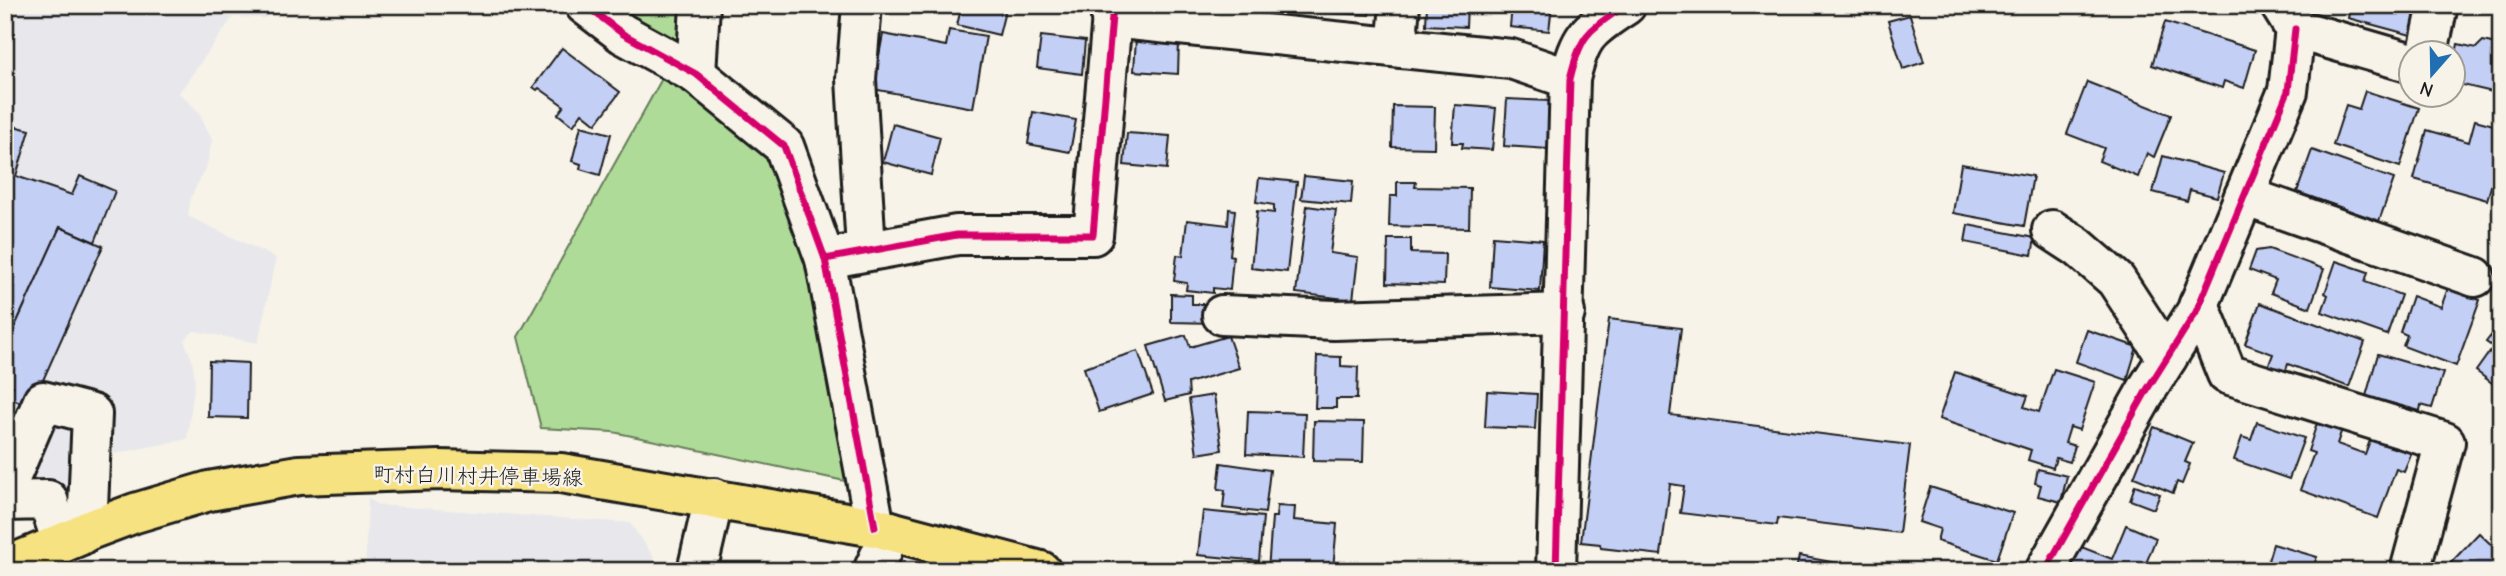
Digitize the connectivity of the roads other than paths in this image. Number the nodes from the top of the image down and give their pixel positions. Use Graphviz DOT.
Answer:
graph roads {
  1 [pos="585,5"];
  2 [pos="700,5"];
  3 [pos="862,5"];
  4 [pos="1400,5"];
  5 [pos="1626,5"];
  6 [pos="2438,5"];
  7 [pos="1112,12"];
  8 [pos="2288,17"];
  9 [pos="2431,38"];
  10 [pos="1402,48"];
  11 [pos="2398,58"];
  12 [pos="696,75"];
  13 [pos="1570,79"];
  14 [pos="2244,196"];
  15 [pos="2052,230"];
  16 [pos="866,250"];
  17 [pos="825,259"];
  18 [pos="2476,277"];
  19 [pos="2199,304"];
  20 [pos="1565,313"];
  21 [pos="1222,315"];
  22 [pos="2166,358"];
  23 [pos="5,490"];
  24 [pos="714,498"];
  25 [pos="5,501"];
  26 [pos="883,529"];
  27 [pos="75,537"];
  28 [pos="979,563"];
  29 [pos="5,567"];
  30 [pos="697,571"];
  31 [pos="873,571"];
  32 [pos="1041,571"];
  33 [pos="1556,571"];
  34 [pos="2045,571"];
  35 [pos="2410,571"];
  1 -- 12 [label="street"];
  2 -- 12 [label="street"];
  3 -- 16 [label="street"];
  4 -- 10 [label="street"];
  5 -- 13 [label="street"];
  6 -- 9 [label="street"];
  7 -- 10 [label="street"];
  7 -- 16 [label="street"];
  8 -- 11 [label="street"];
  8 -- 14 [label="street"];
  10 -- 13 [label="street"];
  12 -- 17 [label="street"];
  13 -- 20 [label="street"];
  14 -- 18 [label="street"];
  14 -- 19 [label="street"];
  15 -- 22 [label="street"];
  16 -- 17 [label="street"];
  17 -- 26 [label="street"];
  19 -- 22 [label="street"];
  19 -- 35 [label="street"];
  20 -- 21 [label="street"];
  20 -- 33 [label="street"];
  22 -- 34 [label="street"];
  23 -- 27 [label="street"];
  24 -- 26 [label="main road, 町村白川村井停車場線"];
  24 -- 27 [label="main road, 町村白川村井停車場線"];
  24 -- 30 [label="street"];
  25 -- 27 [label="street"];
  26 -- 28 [label="main road, 町村白川村井停車場線"];
  26 -- 31 [label="street"];
  27 -- 29 [label="main road, 町村白川村井停車場線"];
  28 -- 32 [label="main road, 町村白川村井停車場線"];
}
